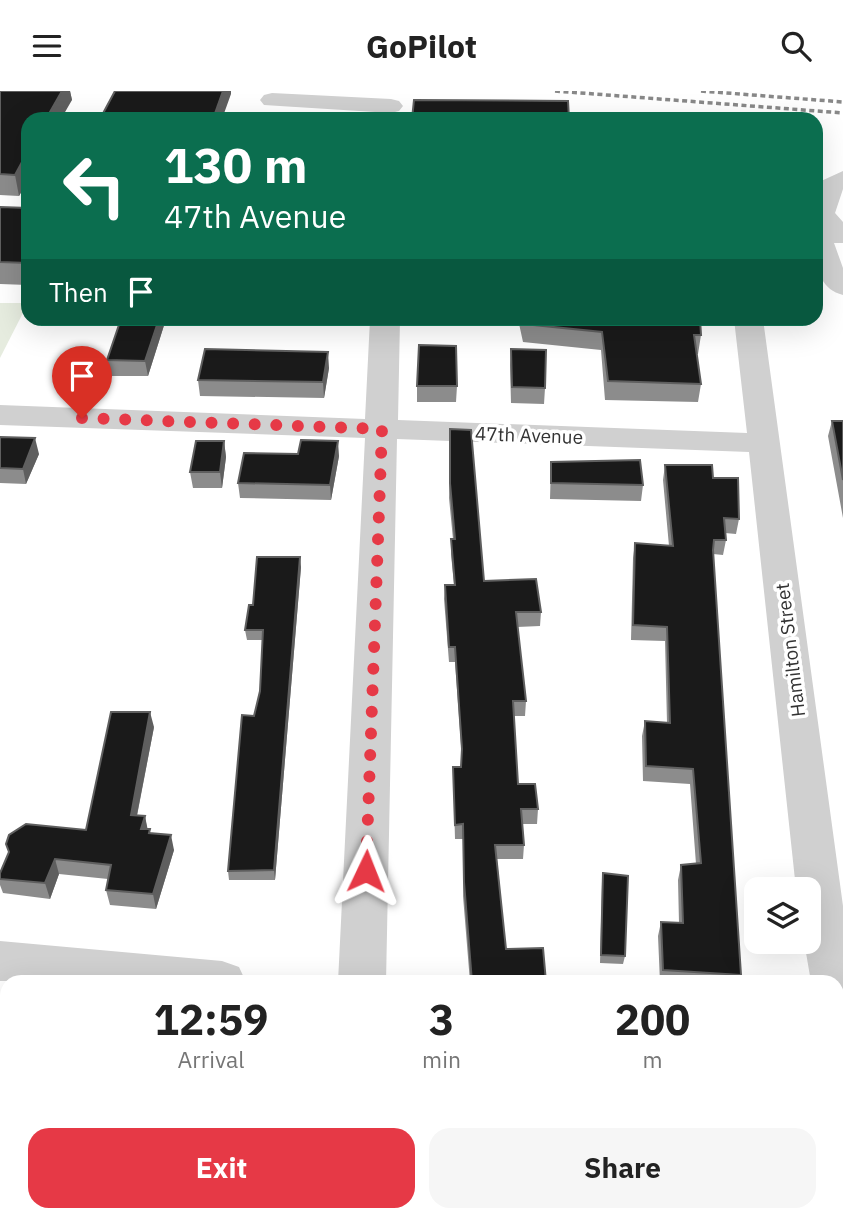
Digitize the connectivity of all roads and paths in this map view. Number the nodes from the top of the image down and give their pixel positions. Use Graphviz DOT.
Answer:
graph roads {
  1 [pos="272,100"];
  2 [pos="416,107"];
  3 [pos="391,112"];
  4 [pos="843,179"];
  5 [pos="823,210"];
  6 [pos="823,216"];
  7 [pos="832,231"];
  8 [pos="843,286"];
  9 [pos="385,326"];
  10 [pos="750,326"];
  11 [pos="0,415"];
  12 [pos="382,429"];
  13 [pos="764,443"];
  14 [pos="0,961"];
  15 [pos="148,975"];
  16 [pos="362,975"];
  17 [pos="834,975"];
  1 -- 3 [label="street"];
  2 -- 3 [label="street"];
  4 -- 5 [label="street"];
  6 -- 7 [label="street"];
  7 -- 8 [label="street"];
  9 -- 12 [label="street"];
  10 -- 13 [label="street, Hamilton Street"];
  11 -- 12 [label="street, 47th Avenue"];
  12 -- 13 [label="street, 47th Avenue"];
  12 -- 16 [label="street"];
  13 -- 17 [label="street, Hamilton Street"];
  14 -- 15 [label="street"];
}
